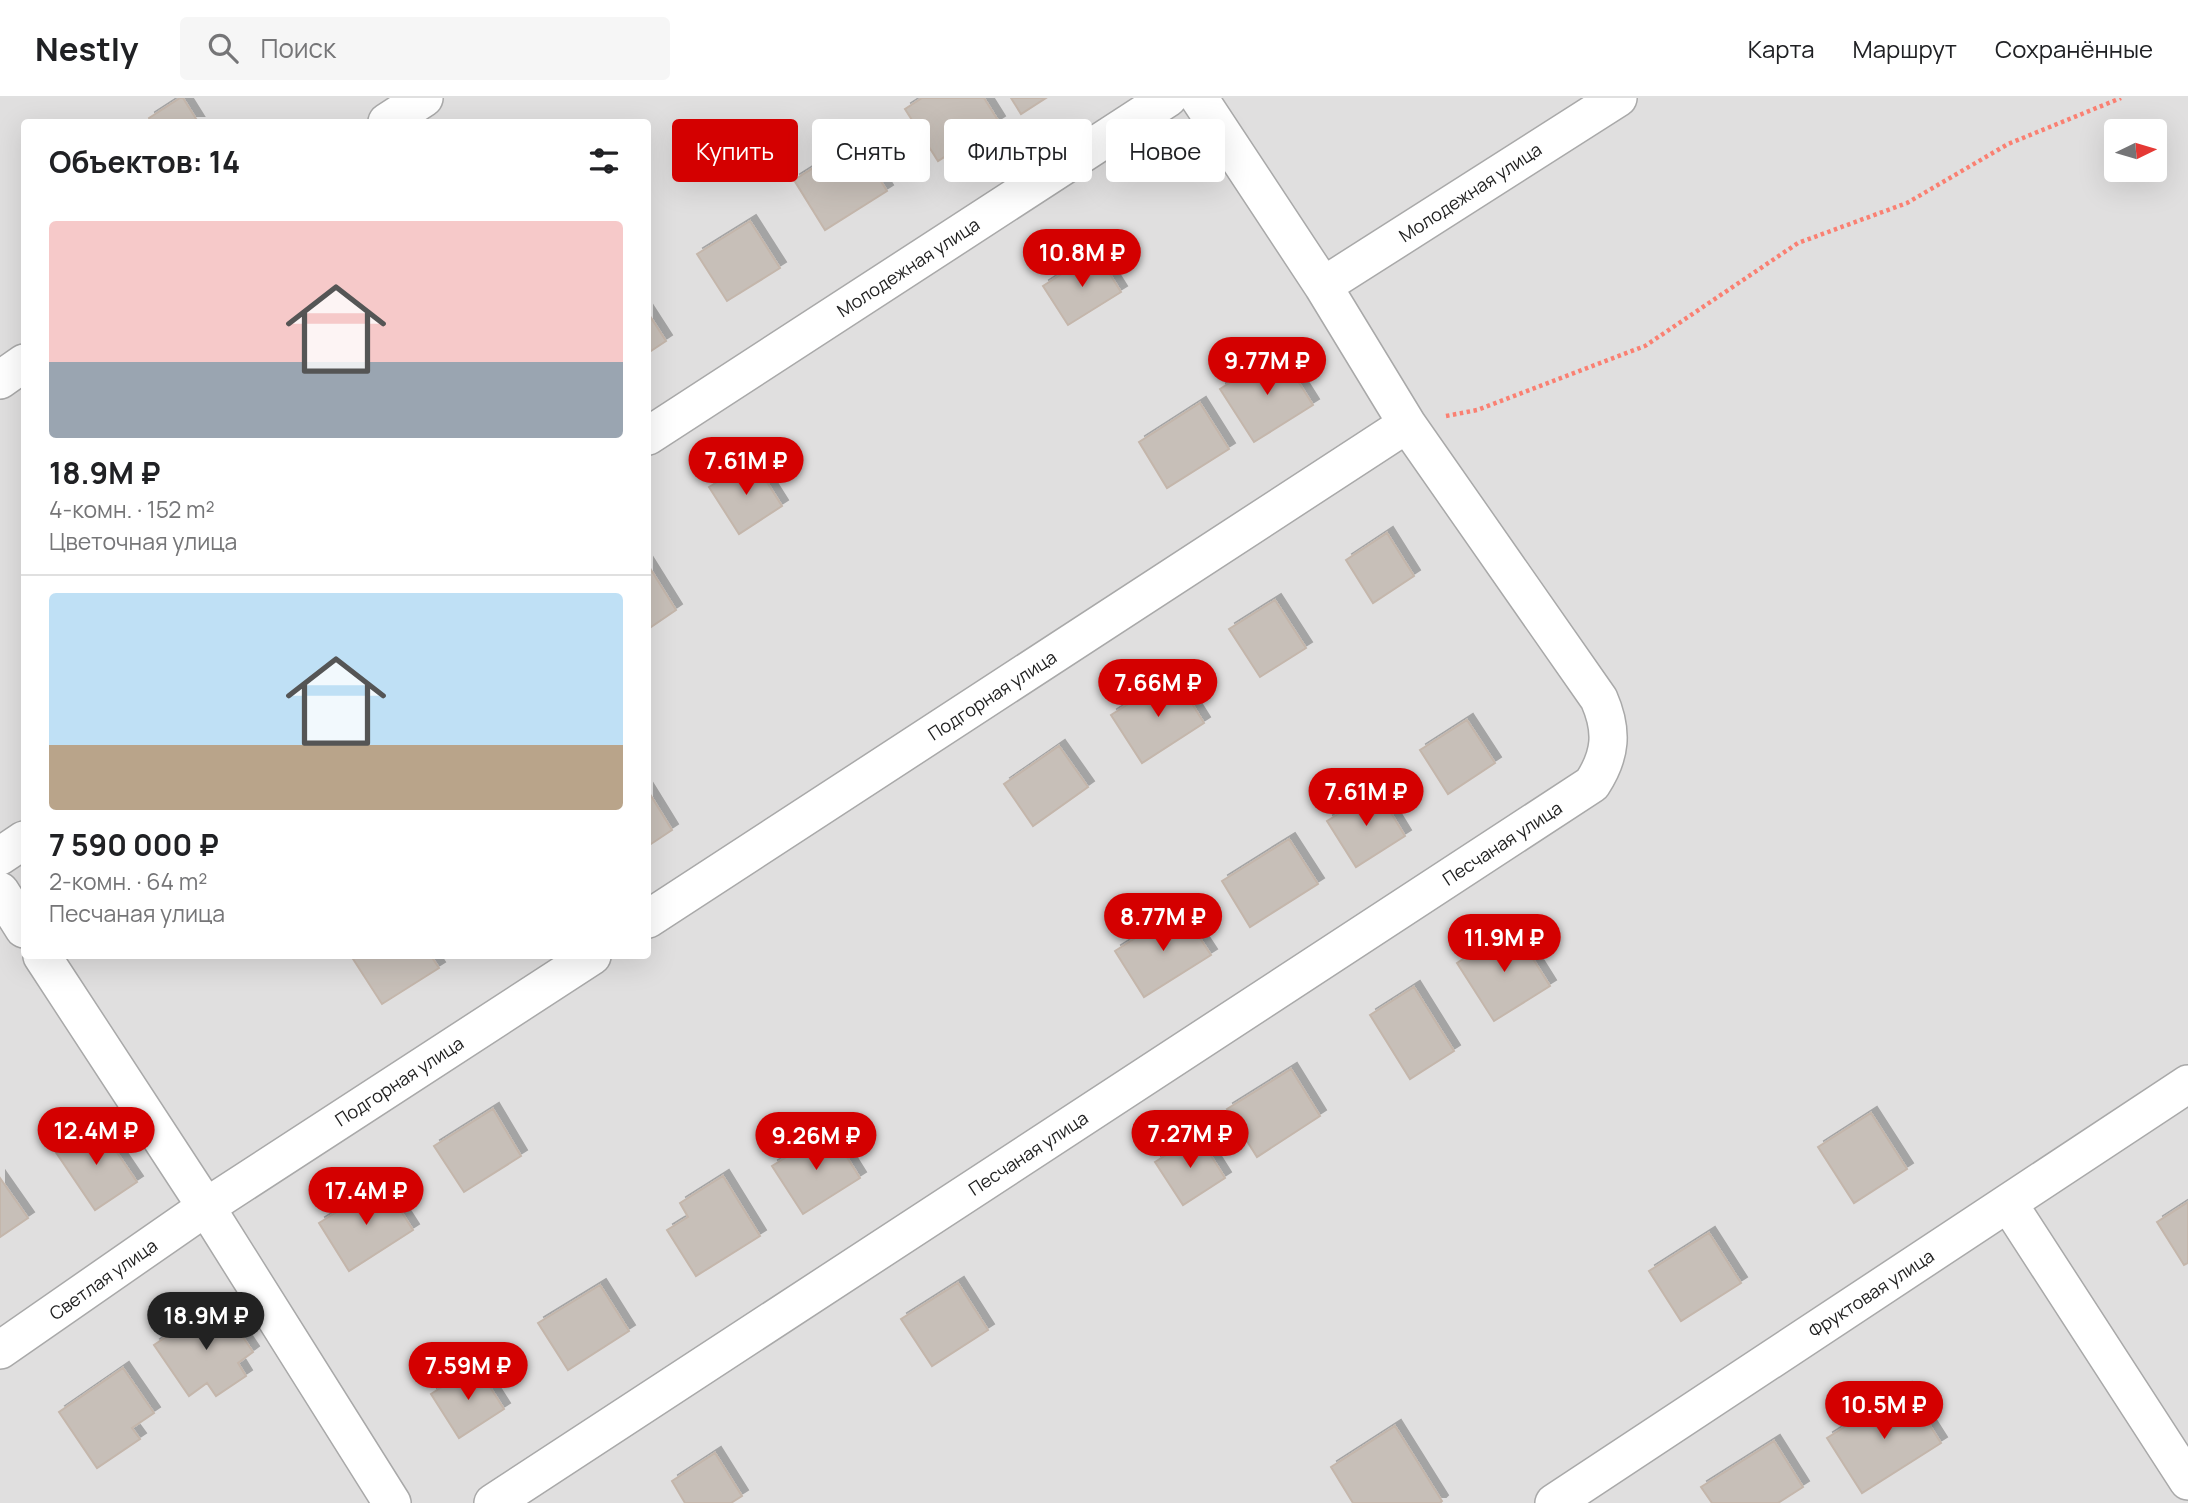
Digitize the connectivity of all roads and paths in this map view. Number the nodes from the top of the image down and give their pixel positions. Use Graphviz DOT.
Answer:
graph roads {
  1 [pos="424,98"];
  2 [pos="1168,98"];
  3 [pos="1199,98"];
  4 [pos="1618,98"];
  5 [pos="2117,98"];
  6 [pos="392,119"];
  7 [pos="1323,286"];
  8 [pos="21,365"];
  9 [pos="0,380"];
  10 [pos="1407,424"];
  11 [pos="651,434"];
  12 [pos="21,842"];
  13 [pos="0,856"];
  14 [pos="0,891"];
  15 [pos="651,917"];
  16 [pos="21,924"];
  17 [pos="44,959"];
  18 [pos="587,959"];
  19 [pos="2188,1084"];
  20 [pos="2007,1203"];
  21 [pos="206,1207"];
  22 [pos="0,1350"];
  23 [pos="2188,1481"];
  24 [pos="392,1503"];
  25 [pos="493,1503"];
  26 [pos="1554,1503"];
  1 -- 6 [label="street"];
  2 -- 11 [label="street, Молодежная улица"];
  3 -- 7 [label="street, Песчаная улица"];
  4 -- 7 [label="street, Молодежная улица"];
  5 -- 10 [label="path"];
  7 -- 10 [label="street, Песчаная улица"];
  8 -- 9 [label="street"];
  10 -- 15 [label="street, Подгорная улица"];
  10 -- 25 [label="street, Песчаная улица"];
  12 -- 13 [label="street"];
  14 -- 16 [label="street"];
  17 -- 21 [label="street"];
  18 -- 21 [label="street, Подгорная улица"];
  19 -- 20 [label="street, Фруктовая улица"];
  20 -- 23 [label="street"];
  20 -- 26 [label="street, Фруктовая улица"];
  21 -- 22 [label="street, Светлая улица"];
  21 -- 24 [label="street"];
}
